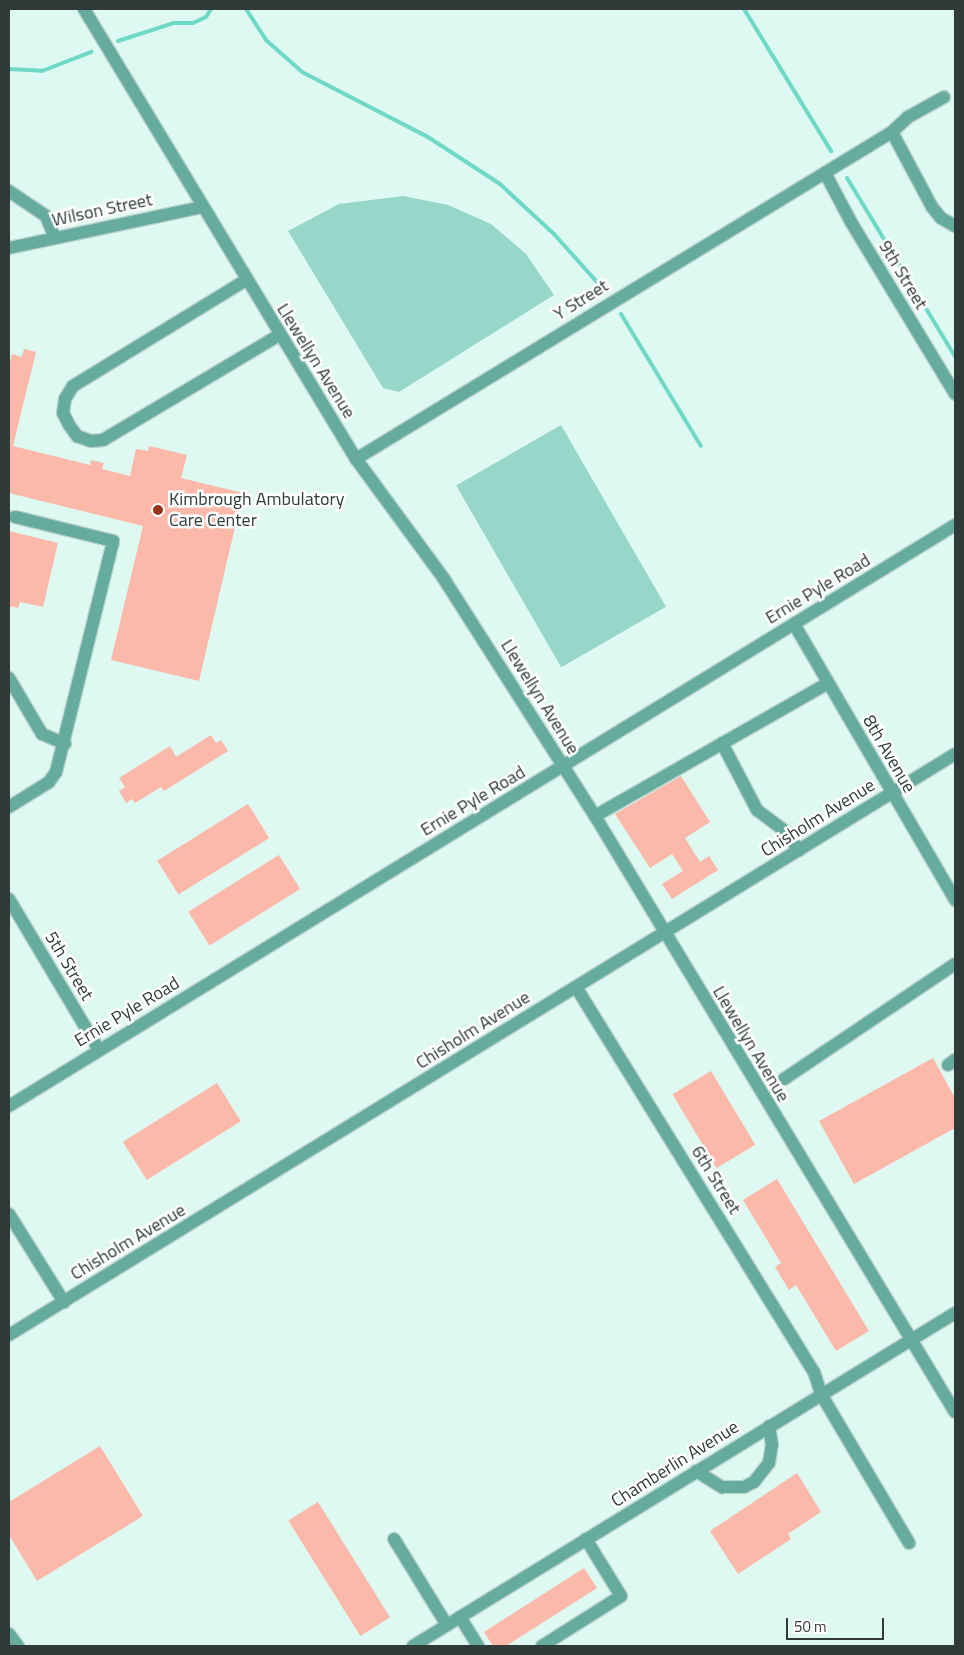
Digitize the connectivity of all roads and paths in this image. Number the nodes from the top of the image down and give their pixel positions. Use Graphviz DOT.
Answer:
graph roads {
  1 [pos="84,9"];
  2 [pos="944,97"];
  3 [pos="892,132"];
  4 [pos="825,173"];
  5 [pos="9,191"];
  6 [pos="202,207"];
  7 [pos="955,226"];
  8 [pos="55,238"];
  9 [pos="9,248"];
  10 [pos="246,280"];
  11 [pos="279,335"];
  12 [pos="955,394"];
  13 [pos="356,459"];
  14 [pos="15,517"];
  15 [pos="955,525"];
  16 [pos="794,624"];
  17 [pos="9,678"];
  18 [pos="828,683"];
  19 [pos="722,743"];
  20 [pos="64,744"];
  21 [pos="955,754"];
  22 [pos="563,767"];
  23 [pos="891,793"];
  24 [pos="9,807"];
  25 [pos="595,816"];
  26 [pos="799,850"];
  27 [pos="9,900"];
  28 [pos="955,900"];
  29 [pos="13,918"];
  30 [pos="664,934"];
  31 [pos="955,964"];
  32 [pos="576,987"];
  33 [pos="99,1050"];
  34 [pos="784,1078"];
  35 [pos="10,1102"];
  36 [pos="9,1214"];
  37 [pos="64,1302"];
  38 [pos="955,1313"];
  39 [pos="9,1336"];
  40 [pos="910,1341"];
  41 [pos="821,1394"];
  42 [pos="955,1412"];
  43 [pos="769,1426"];
  44 [pos="696,1471"];
  45 [pos="394,1539"];
  46 [pos="586,1539"];
  47 [pos="909,1544"];
  48 [pos="460,1618"];
  49 [pos="447,1625"];
  50 [pos="9,1634"];
  51 [pos="18,1646"];
  52 [pos="413,1646"];
  53 [pos="478,1646"];
  54 [pos="542,1646"];
  1 -- 6 [label="street, Llewellyn Avenue"];
  2 -- 3 [label="street, Y Street"];
  3 -- 4 [label="street, Y Street"];
  3 -- 7 [label="street"];
  4 -- 12 [label="street, 9th Street"];
  4 -- 13 [label="street, Y Street"];
  5 -- 8 [label="street"];
  6 -- 8 [label="street, Wilson Street"];
  6 -- 10 [label="street, Llewellyn Avenue"];
  8 -- 9 [label="street, Wilson Street"];
  10 -- 11 [label="street, Llewellyn Avenue"];
  10 -- 11 [label="street"];
  11 -- 13 [label="street, Llewellyn Avenue"];
  13 -- 22 [label="street, Llewellyn Avenue"];
  14 -- 20 [label="street"];
  15 -- 16 [label="street, Ernie Pyle Road"];
  16 -- 18 [label="street, 8th Avenue"];
  16 -- 22 [label="street, Ernie Pyle Road"];
  17 -- 20 [label="street"];
  18 -- 19 [label="street"];
  18 -- 23 [label="street, 8th Avenue"];
  19 -- 25 [label="street"];
  19 -- 26 [label="street"];
  20 -- 24 [label="street"];
  21 -- 23 [label="street, Chisholm Avenue"];
  22 -- 25 [label="street, Llewellyn Avenue"];
  22 -- 33 [label="street, Ernie Pyle Road"];
  23 -- 26 [label="street, Chisholm Avenue"];
  23 -- 28 [label="street, 8th Avenue"];
  25 -- 30 [label="street, Llewellyn Avenue"];
  26 -- 30 [label="street, Chisholm Avenue"];
  27 -- 29 [label="street, 5th Street"];
  29 -- 33 [label="street, 5th Street"];
  30 -- 32 [label="street, Chisholm Avenue"];
  30 -- 40 [label="street, Llewellyn Avenue"];
  31 -- 34 [label="street"];
  32 -- 37 [label="street, Chisholm Avenue"];
  32 -- 41 [label="street, 6th Street"];
  33 -- 35 [label="street, Ernie Pyle Road"];
  36 -- 37 [label="street"];
  37 -- 39 [label="street, Chisholm Avenue"];
  38 -- 40 [label="street, Chamberlin Avenue"];
  40 -- 41 [label="street, Chamberlin Avenue"];
  40 -- 42 [label="street, Llewellyn Avenue"];
  41 -- 43 [label="street, Chamberlin Avenue"];
  41 -- 47 [label="street, 6th Street"];
  43 -- 44 [label="street, Chamberlin Avenue"];
  43 -- 44 [label="street"];
  44 -- 46 [label="street, Chamberlin Avenue"];
  45 -- 49 [label="street"];
  46 -- 48 [label="street, Chamberlin Avenue"];
  46 -- 54 [label="street"];
  48 -- 49 [label="street, Chamberlin Avenue"];
  48 -- 53 [label="street"];
  49 -- 52 [label="street, Chamberlin Avenue"];
  50 -- 51 [label="street"];
}
